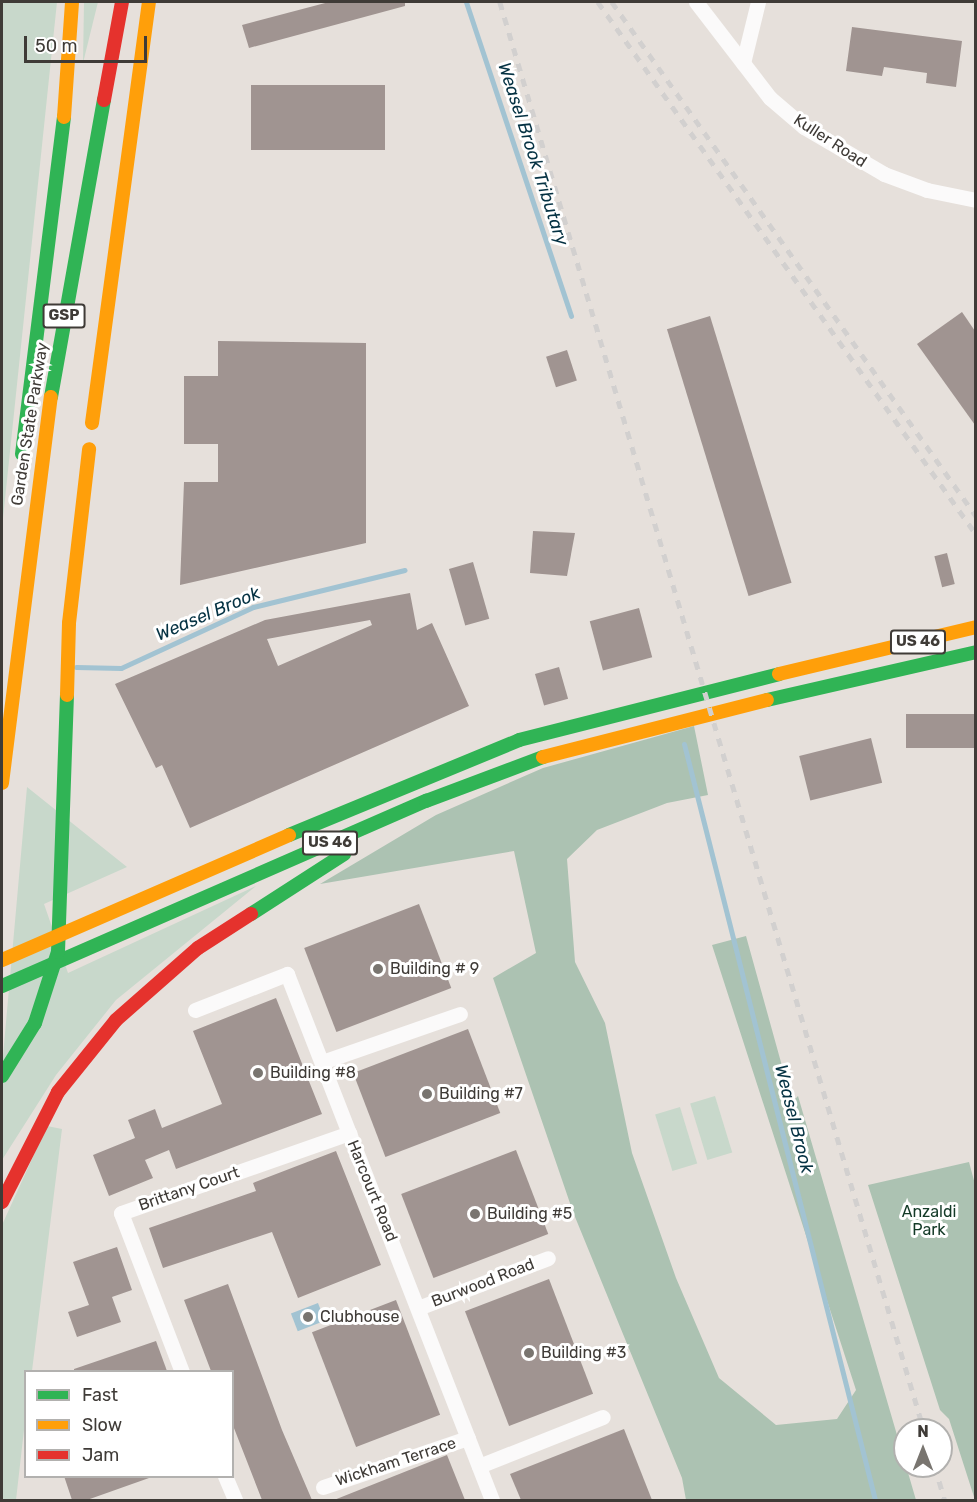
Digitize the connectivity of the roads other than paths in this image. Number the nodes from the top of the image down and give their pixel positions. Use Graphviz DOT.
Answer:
graph roads {
  1 [pos="72,2"];
  2 [pos="122,2"];
  3 [pos="149,2"];
  4 [pos="696,2"];
  5 [pos="758,2"];
  6 [pos="743,63"];
  7 [pos="975,200"];
  8 [pos="92,423"];
  9 [pos="89,449"];
  10 [pos="20,472"];
  11 [pos="975,627"];
  12 [pos="975,652"];
  13 [pos="486,777"];
  14 [pos="2,783"];
  15 [pos="3,959"];
  16 [pos="2,985"];
  17 [pos="195,1010"];
  18 [pos="460,1014"];
  19 [pos="322,1062"];
  20 [pos="2,1076"];
  21 [pos="349,1133"];
  22 [pos="2,1202"];
  23 [pos="548,1258"];
  24 [pos="418,1308"];
  25 [pos="182,1370"];
  26 [pos="603,1417"];
  27 [pos="468,1438"];
  28 [pos="479,1466"];
  29 [pos="226,1478"];
  30 [pos="323,1487"];
  31 [pos="235,1500"];
  32 [pos="492,1500"];
  1 -- 10 [label="highway"];
  2 -- 14 [label="highway, Garden State Parkway / GSP"];
  3 -- 8 [label="highway"];
  4 -- 6 [label="street, Kuller Road"];
  5 -- 6 [label="street"];
  6 -- 7 [label="street, Kuller Road"];
  9 -- 20 [label="highway"];
  11 -- 15 [label="highway, US 46"];
  12 -- 13 [label="highway, US 46"];
  13 -- 16 [label="highway, US 46"];
  13 -- 22 [label="highway"];
  17 -- 19 [label="street, Harcourt Road"];
  18 -- 19 [label="street"];
  19 -- 21 [label="street, Harcourt Road"];
  21 -- 24 [label="street, Harcourt Road"];
  21 -- 25 [label="street, Brittany Court"];
  23 -- 24 [label="street, Burwood Road"];
  24 -- 27 [label="street, Harcourt Road"];
  26 -- 28 [label="street"];
  27 -- 28 [label="street, Harcourt Road"];
  27 -- 30 [label="street, Wickham Terrace"];
  28 -- 32 [label="street, Harcourt Road"];
  29 -- 31 [label="street"];
}
